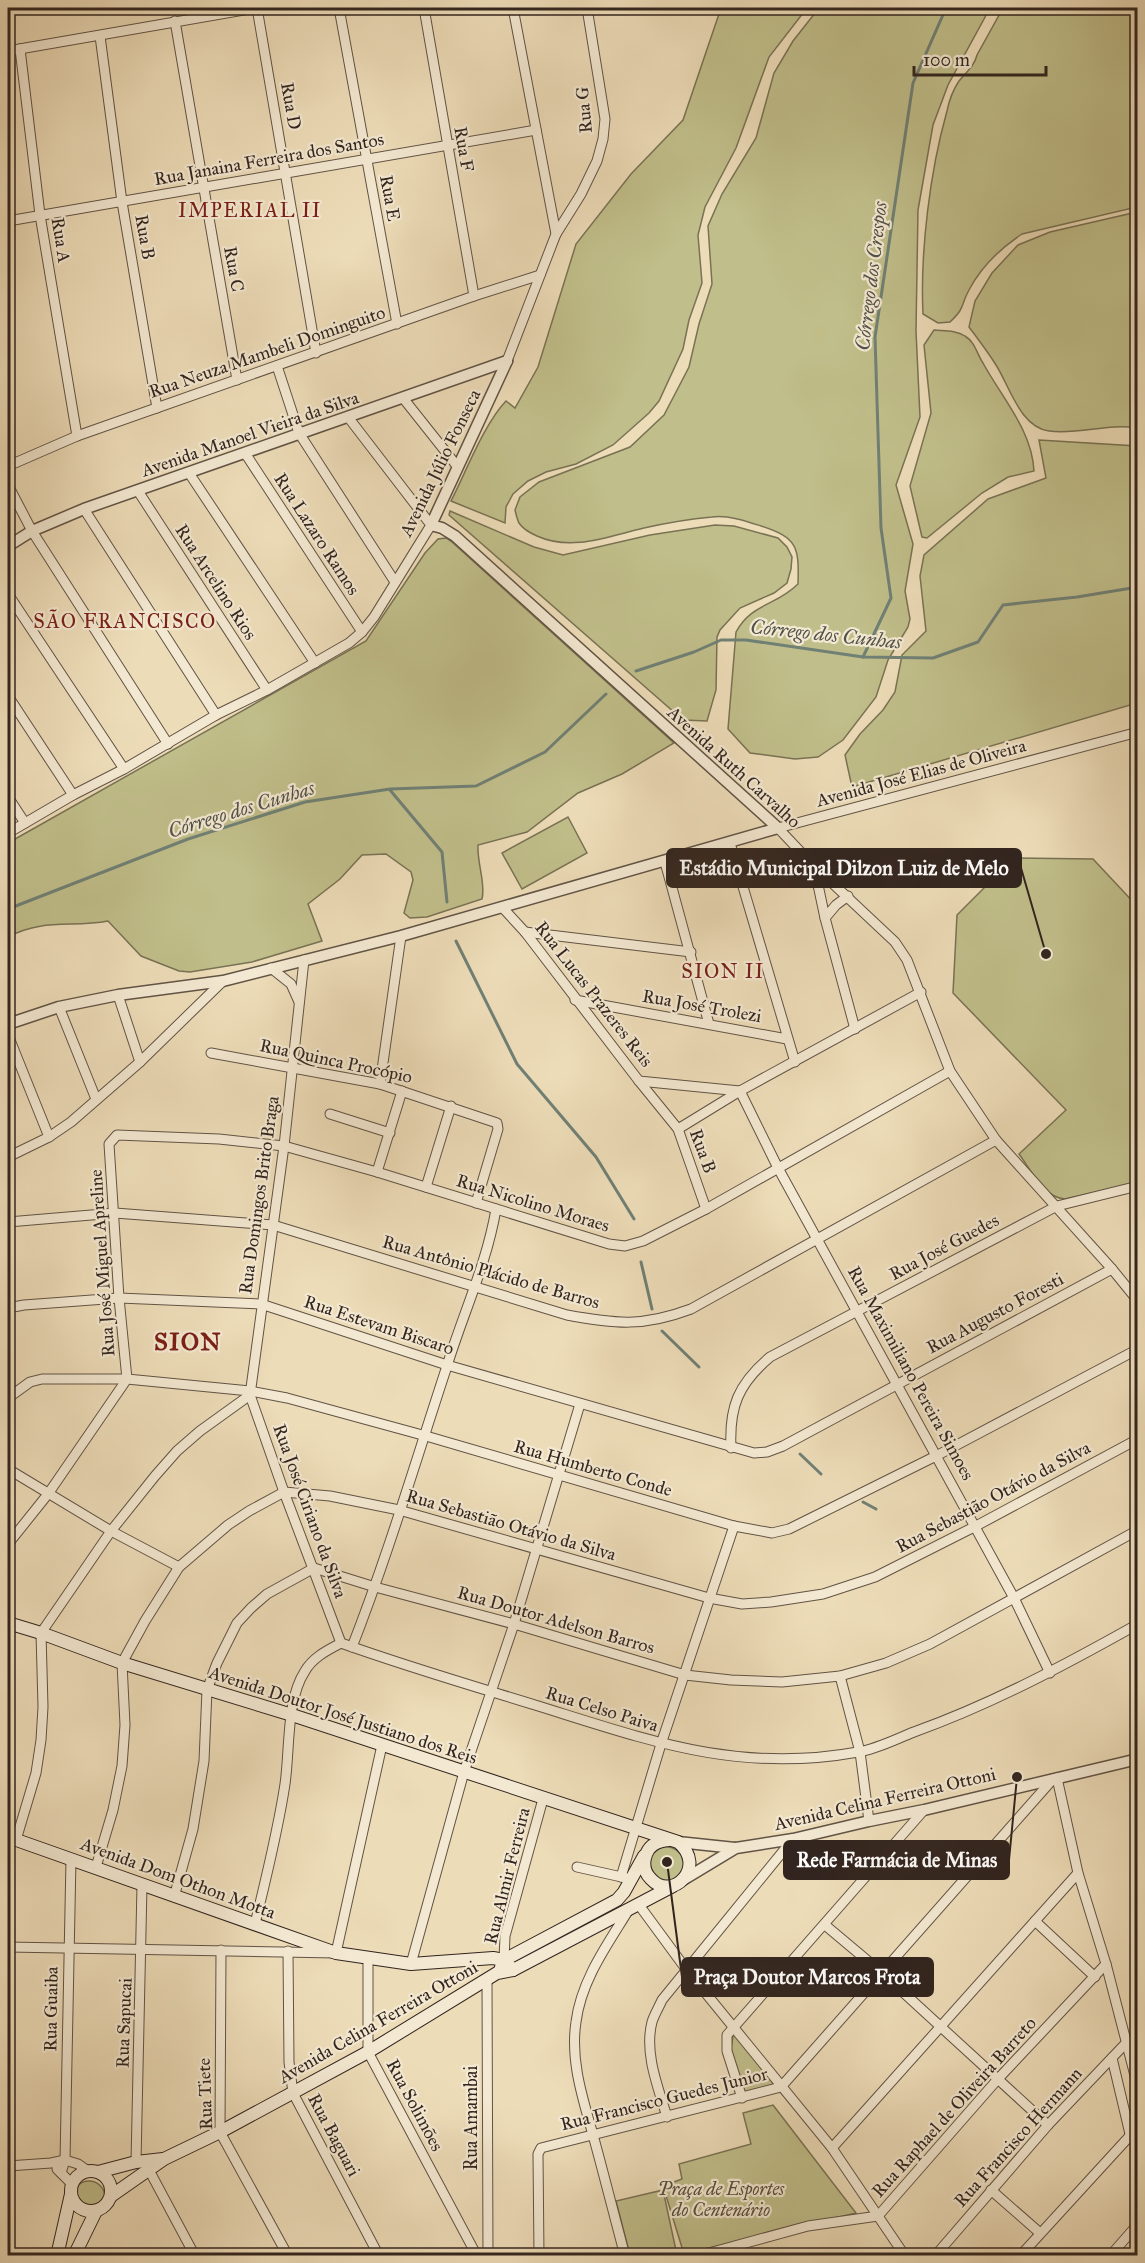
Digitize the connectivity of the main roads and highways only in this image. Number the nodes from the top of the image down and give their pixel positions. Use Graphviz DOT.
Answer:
graph roads {
  1 [pos="8,1623"];
  2 [pos="12,1838"];
  3 [pos="673,1841"];
  4 [pos="646,1853"];
  5 [pos="678,1883"];
  6 [pos="504,1960"];
  7 [pos="513,1970"];
  8 [pos="492,1976"];
  9 [pos="164,2159"];
  10 [pos="93,2171"];
  11 [pos="72,2189"];
  12 [pos="111,2196"];
  13 [pos="96,2211"];
  14 [pos="78,2253"];
  15 [pos="57,2256"];
  1 -- 3 [label="main road, Avenida Doutor José Justiano dos Reis"];
  2 -- 6 [label="main road, Avenida Dom Othon Motta"];
  3 -- 4 [label="main road"];
  3 -- 5 [label="main road"];
  4 -- 5 [label="main road"];
  4 -- 6 [label="main road"];
  5 -- 7 [label="main road, Avenida Celina Ferreira Ottoni"];
  6 -- 7 [label="main road"];
  6 -- 8 [label="main road"];
  7 -- 8 [label="main road, Avenida Celina Ferreira Ottoni"];
  8 -- 9 [label="main road, Avenida Celina Ferreira Ottoni"];
  9 -- 10 [label="main road, Avenida Celina Ferreira Ottoni"];
  9 -- 12 [label="main road, Avenida Celina Ferreira Ottoni"];
  10 -- 11 [label="main road, Avenida Celina Ferreira Ottoni"];
  10 -- 12 [label="main road"];
  11 -- 13 [label="main road"];
  11 -- 15 [label="main road"];
  12 -- 13 [label="main road, Avenida Celina Ferreira Ottoni"];
  13 -- 14 [label="main road, Avenida Celina Ferreira Ottoni"];
}
